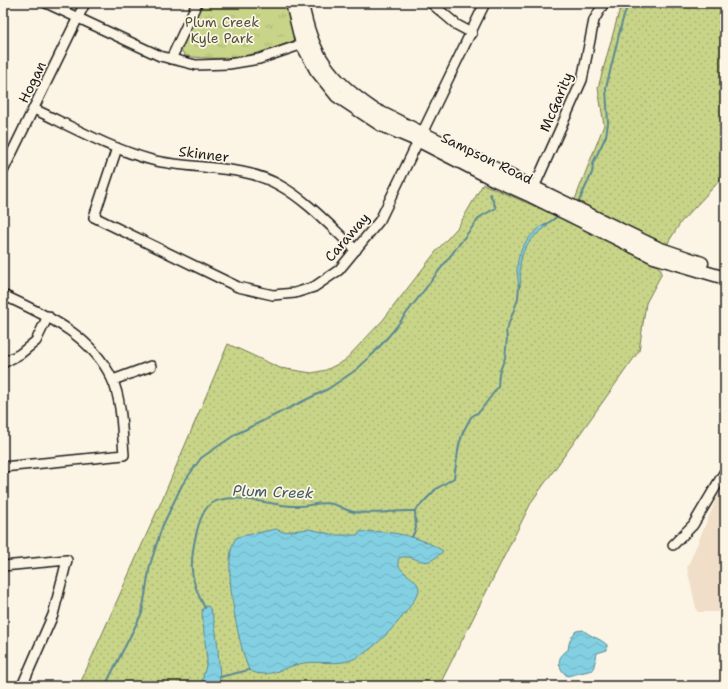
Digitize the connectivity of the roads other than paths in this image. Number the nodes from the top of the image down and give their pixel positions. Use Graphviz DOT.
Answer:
graph roads {
  1 [pos="46,3"];
  2 [pos="85,3"];
  3 [pos="197,3"];
  4 [pos="292,3"];
  5 [pos="302,3"];
  6 [pos="431,3"];
  7 [pos="485,3"];
  8 [pos="604,3"];
  9 [pos="78,18"];
  10 [pos="472,33"];
  11 [pos="307,42"];
  12 [pos="171,59"];
  13 [pos="34,109"];
  14 [pos="421,137"];
  15 [pos="117,148"];
  16 [pos="3,171"];
  17 [pos="532,191"];
  18 [pos="356,250"];
  19 [pos="725,271"];
  20 [pos="725,278"];
  21 [pos="3,295"];
  22 [pos="48,316"];
  23 [pos="3,363"];
  24 [pos="151,366"];
  25 [pos="113,380"];
  26 [pos="3,467"];
  27 [pos="725,471"];
  28 [pos="673,545"];
  29 [pos="3,566"];
  30 [pos="22,686"];
  1 -- 9 [label="street"];
  2 -- 9 [label="street, Hogan"];
  3 -- 12 [label="street"];
  4 -- 11 [label="street, Sampson Road"];
  5 -- 11 [label="street, Sampson Road"];
  6 -- 10 [label="street"];
  7 -- 10 [label="street, Caraway"];
  8 -- 17 [label="street, McGarity"];
  9 -- 12 [label="street"];
  9 -- 13 [label="street, Hogan"];
  10 -- 14 [label="street, Caraway"];
  11 -- 12 [label="street"];
  11 -- 14 [label="street, Sampson Road"];
  13 -- 15 [label="street, Skinner"];
  13 -- 16 [label="street, Hogan"];
  14 -- 17 [label="street, Sampson Road"];
  14 -- 18 [label="street, Caraway"];
  15 -- 18 [label="street, Skinner"];
  15 -- 18 [label="street, Caraway"];
  17 -- 19 [label="street, Sampson Road"];
  17 -- 20 [label="street, Sampson Road"];
  21 -- 22 [label="street"];
  22 -- 23 [label="street"];
  22 -- 25 [label="street"];
  24 -- 25 [label="street"];
  25 -- 26 [label="street"];
  27 -- 28 [label="street"];
  29 -- 30 [label="street"];
}
